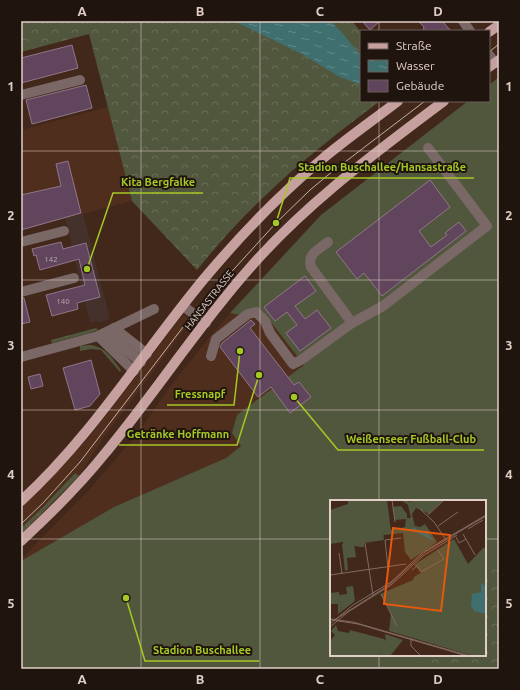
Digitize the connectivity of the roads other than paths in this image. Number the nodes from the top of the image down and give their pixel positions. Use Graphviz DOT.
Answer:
graph roads {
  1 [pos="463,21"];
  2 [pos="499,25"];
  3 [pos="469,30"];
  4 [pos="490,31"];
  5 [pos="80,80"];
  6 [pos="21,96"];
  7 [pos="397,102"];
  8 [pos="443,102"];
  9 [pos="428,148"];
  10 [pos="64,231"];
  11 [pos="21,242"];
  12 [pos="328,242"];
  13 [pos="74,278"];
  14 [pos="21,292"];
  15 [pos="183,306"];
  16 [pos="154,309"];
  17 [pos="206,323"];
  18 [pos="352,323"];
  19 [pos="114,328"];
  20 [pos="101,335"];
  21 [pos="147,354"];
  22 [pos="211,356"];
  23 [pos="21,357"];
  24 [pos="141,362"];
  25 [pos="134,371"];
  26 [pos="21,501"];
  27 [pos="21,541"];
  1 -- 3 [label="street"];
  2 -- 4 [label="main road"];
  5 -- 6 [label="street"];
  7 -- 15 [label="main road, HANSASTRASSE"];
  8 -- 17 [label="main road, HANSASTRASSE"];
  9 -- 18 [label="street"];
  10 -- 11 [label="street"];
  12 -- 18 [label="street"];
  13 -- 14 [label="street"];
  15 -- 17 [label="street"];
  15 -- 21 [label="main road, HANSASTRASSE"];
  16 -- 19 [label="street"];
  17 -- 27 [label="main road, HANSASTRASSE"];
  18 -- 22 [label="street"];
  19 -- 20 [label="street"];
  19 -- 21 [label="street"];
  20 -- 23 [label="street"];
  20 -- 24 [label="street"];
  20 -- 25 [label="street"];
  21 -- 24 [label="main road, HANSASTRASSE"];
  24 -- 25 [label="main road, HANSASTRASSE"];
  25 -- 26 [label="main road, HANSASTRASSE"];
}
